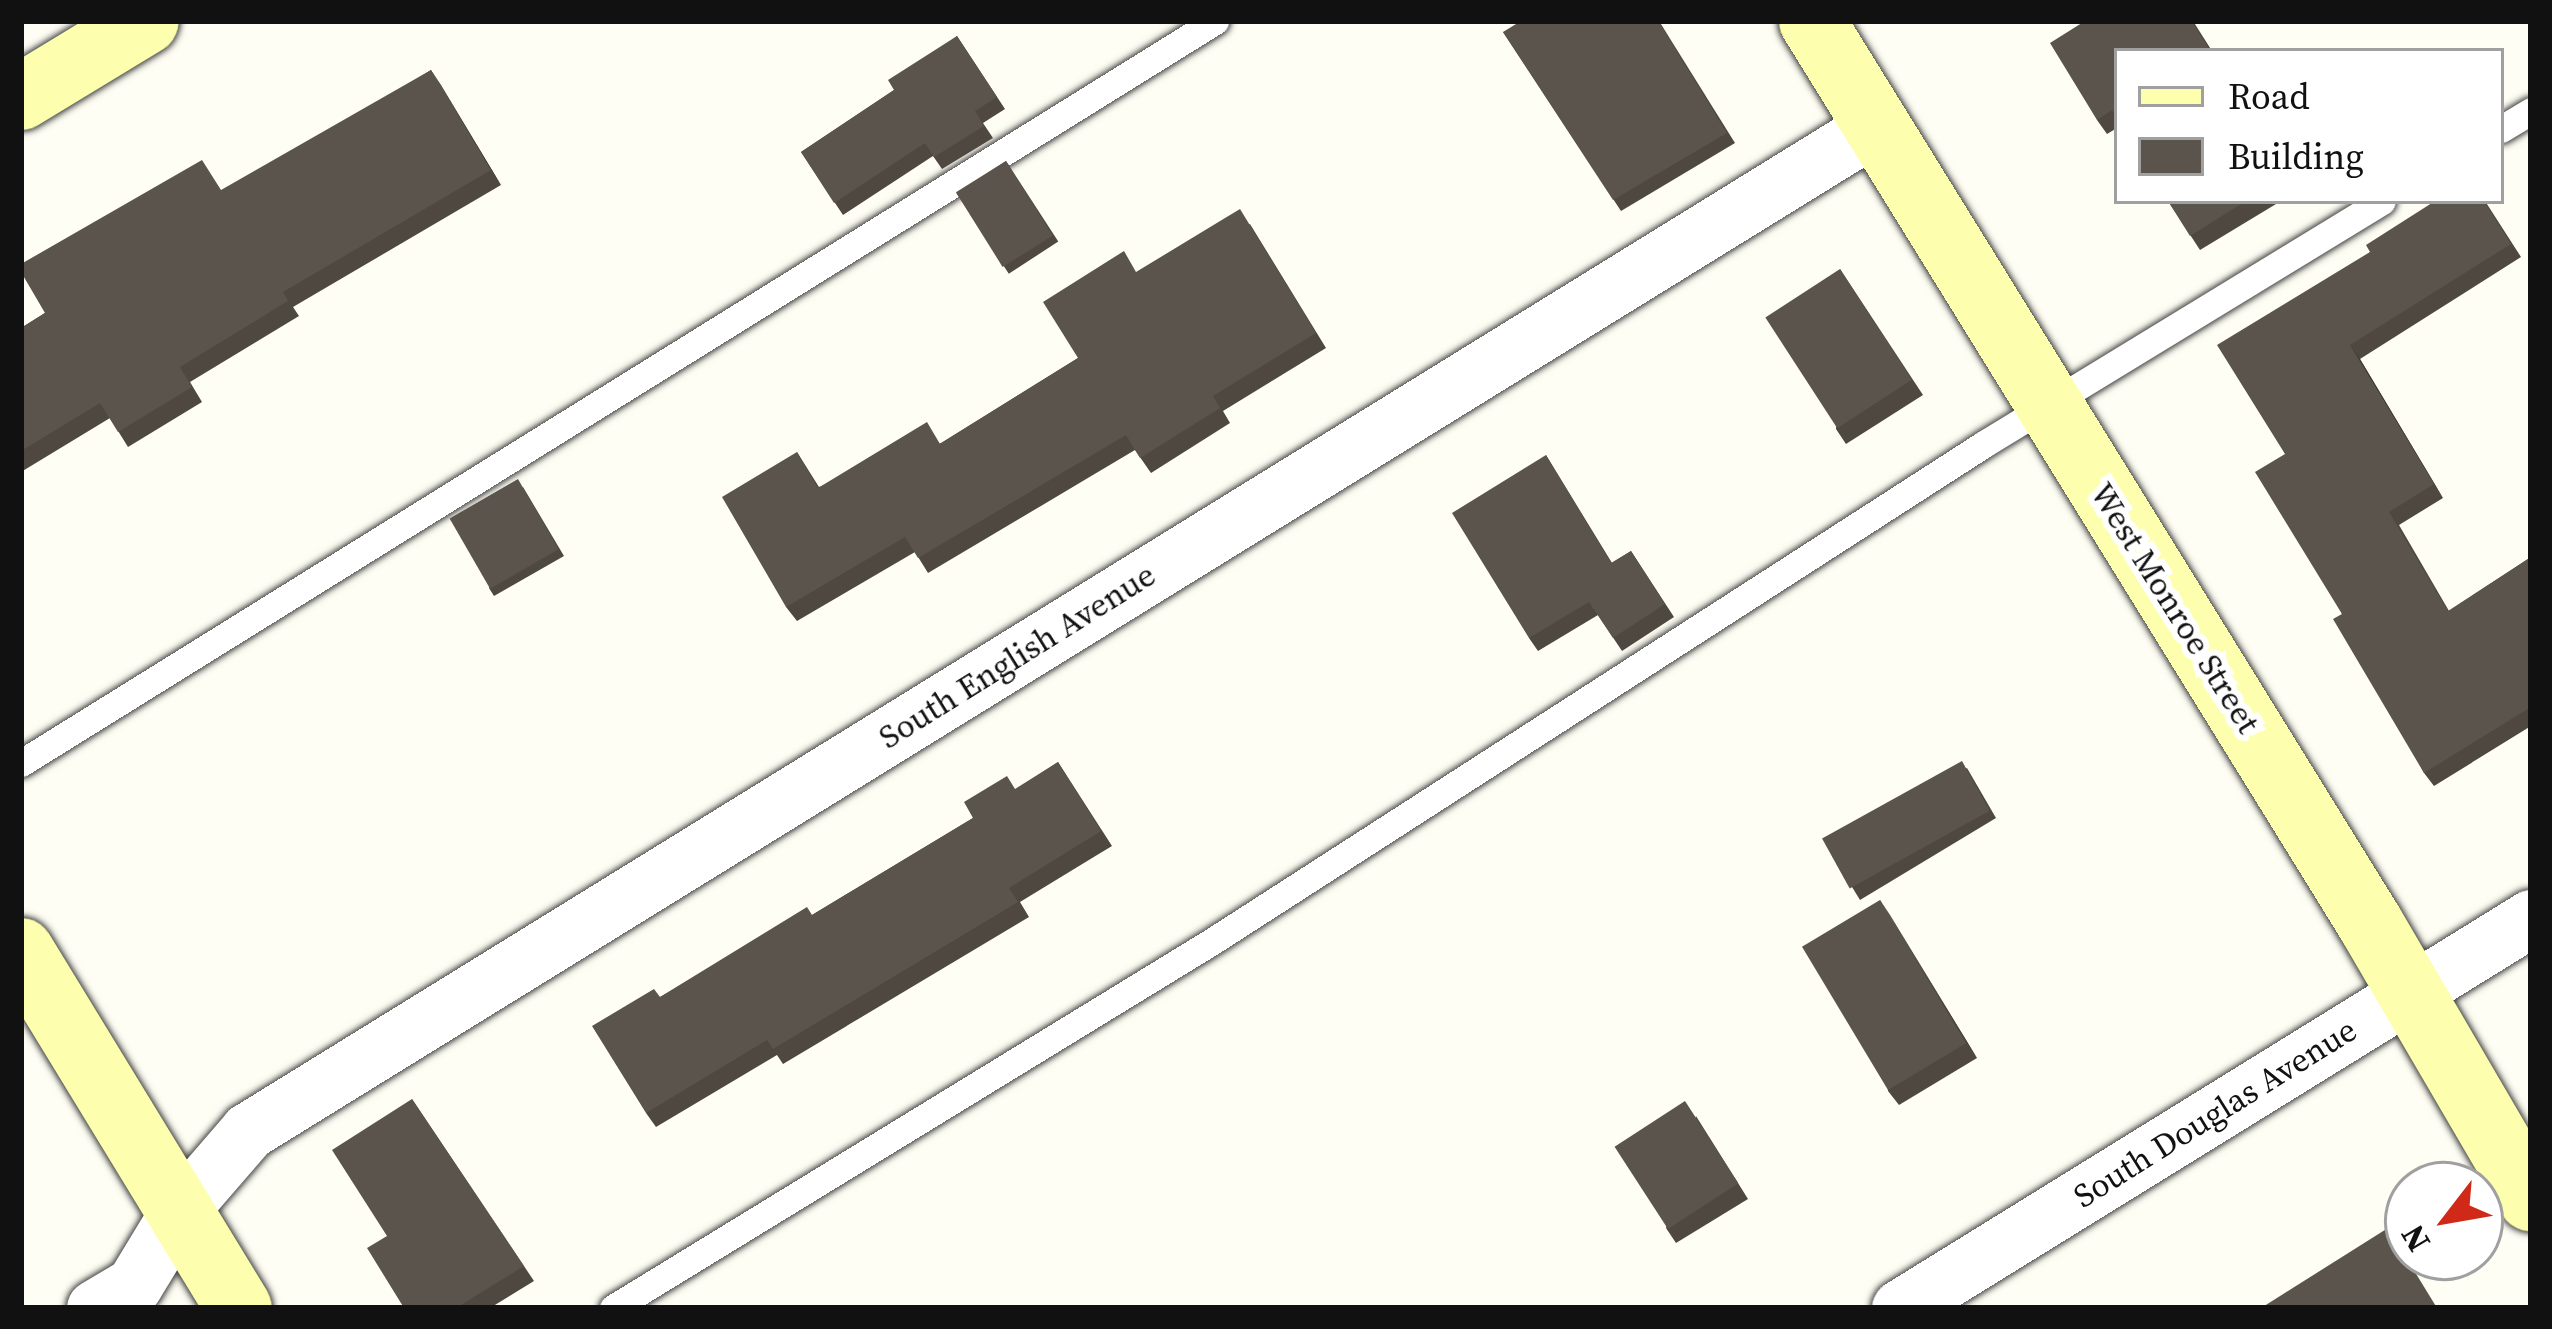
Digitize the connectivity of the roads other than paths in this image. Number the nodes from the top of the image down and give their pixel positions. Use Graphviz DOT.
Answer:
graph roads {
  1 [pos="146,21"];
  2 [pos="1215,21"];
  3 [pos="1811,21"];
  4 [pos="21,98"];
  5 [pos="2531,111"];
  6 [pos="1876,126"];
  7 [pos="2504,127"];
  8 [pos="2377,204"];
  9 [pos="2048,404"];
  10 [pos="21,763"];
  11 [pos="2531,918"];
  12 [pos="21,951"];
  13 [pos="2410,992"];
  14 [pos="2531,1198"];
  15 [pos="178,1210"];
  16 [pos="95,1308"];
  17 [pos="238,1308"];
  18 [pos="613,1308"];
  19 [pos="1900,1308"];
  1 -- 4 [label="street"];
  2 -- 10 [label="lane"];
  3 -- 6 [label="street, West Monroe Street"];
  5 -- 7 [label="lane"];
  6 -- 9 [label="street, West Monroe Street"];
  6 -- 15 [label="street, South English Avenue"];
  8 -- 9 [label="lane"];
  9 -- 13 [label="street, West Monroe Street"];
  9 -- 18 [label="lane"];
  11 -- 13 [label="street, South Douglas Avenue"];
  12 -- 15 [label="street"];
  13 -- 14 [label="street, West Monroe Street"];
  13 -- 19 [label="street, South Douglas Avenue"];
  15 -- 16 [label="street, South English Avenue"];
  15 -- 17 [label="street"];
}
